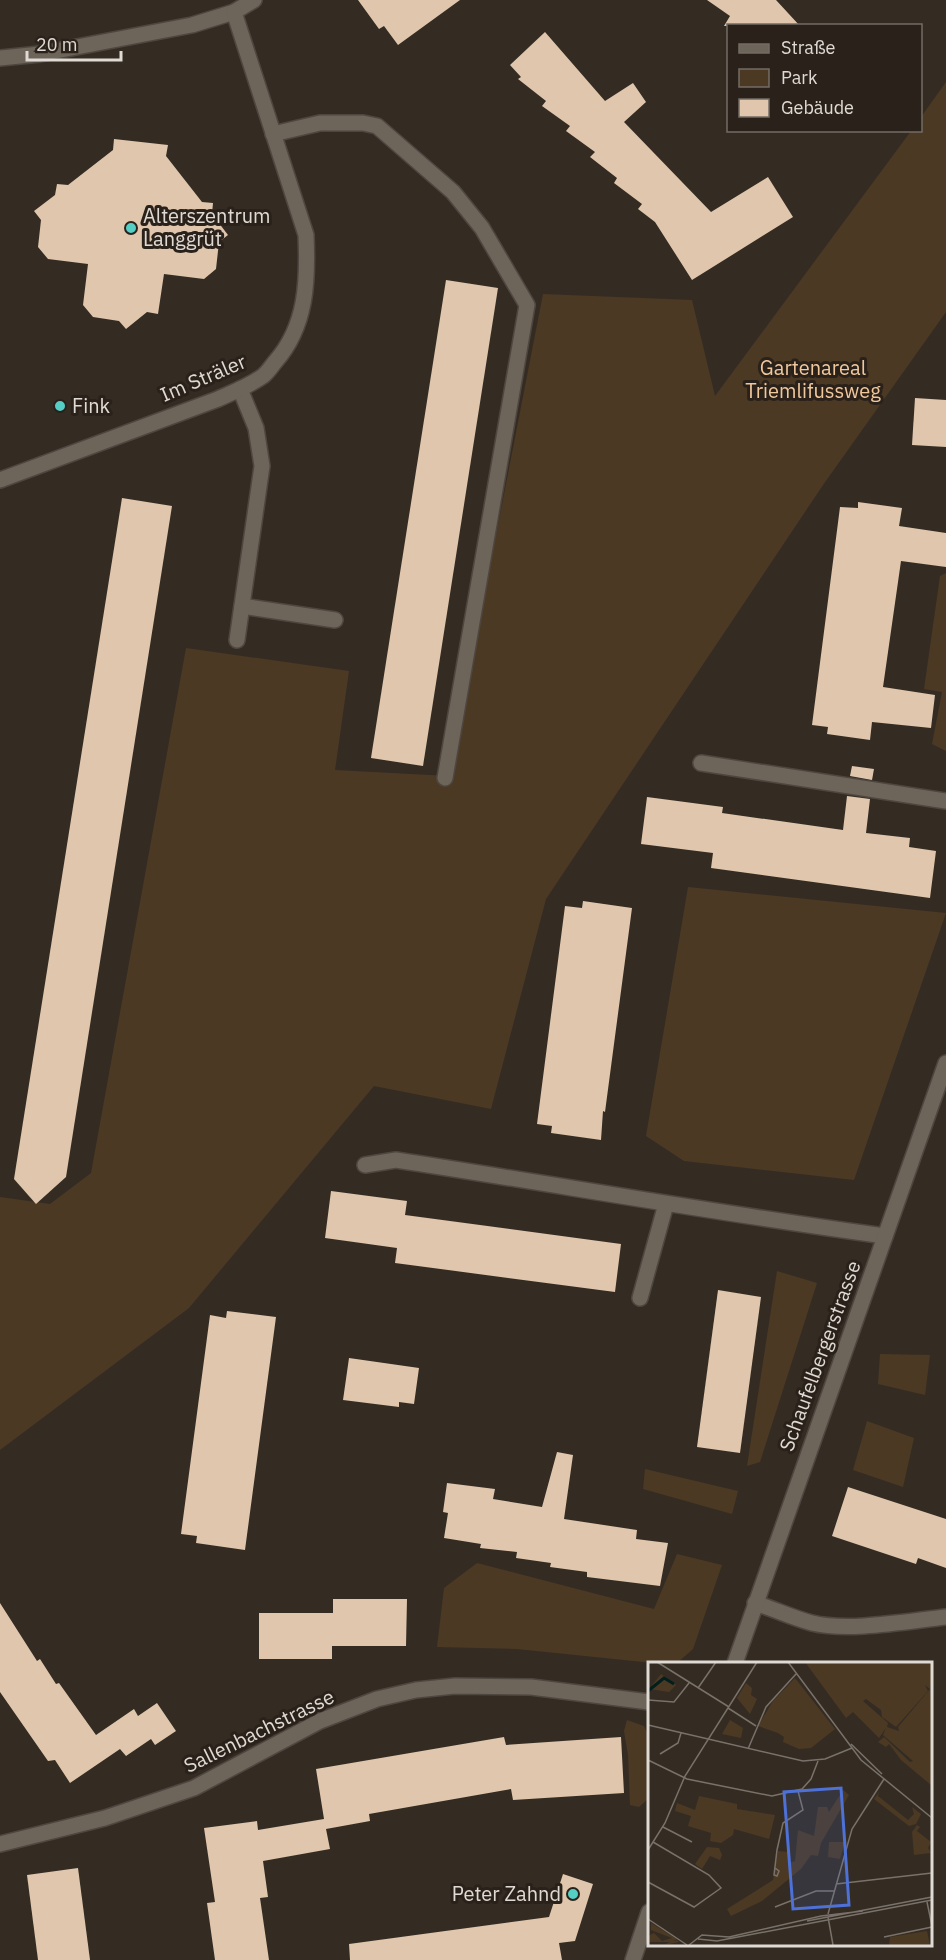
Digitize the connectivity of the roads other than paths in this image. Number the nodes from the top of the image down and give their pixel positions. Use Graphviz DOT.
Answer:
graph roads {
  1 [pos="254,0"];
  2 [pos="231,6"];
  3 [pos="0,58"];
  4 [pos="273,134"];
  5 [pos="240,389"];
  6 [pos="0,480"];
  7 [pos="242,606"];
  8 [pos="335,620"];
  9 [pos="237,640"];
  10 [pos="701,764"];
  11 [pos="445,778"];
  12 [pos="946,801"];
  13 [pos="946,1063"];
  14 [pos="365,1166"];
  15 [pos="666,1204"];
  16 [pos="885,1236"];
  17 [pos="640,1298"];
  18 [pos="755,1603"];
  19 [pos="946,1617"];
  20 [pos="735,1662"];
  21 [pos="648,1702"];
  22 [pos="0,1844"];
  23 [pos="648,1915"];
  24 [pos="633,1960"];
  1 -- 2 [label="street"];
  2 -- 3 [label="street"];
  2 -- 4 [label="street, Im Sträler"];
  4 -- 5 [label="street, Im Sträler"];
  4 -- 11 [label="street"];
  5 -- 6 [label="street, Im Sträler"];
  5 -- 7 [label="street"];
  7 -- 8 [label="street"];
  7 -- 9 [label="street"];
  10 -- 12 [label="street"];
  13 -- 16 [label="street, Schaufelbergerstrasse"];
  14 -- 15 [label="street"];
  15 -- 16 [label="street"];
  15 -- 17 [label="street"];
  16 -- 18 [label="street, Schaufelbergerstrasse"];
  18 -- 19 [label="street"];
  18 -- 20 [label="street, Schaufelbergerstrasse"];
  21 -- 22 [label="street, Sallenbachstrasse"];
  23 -- 24 [label="street"];
}
